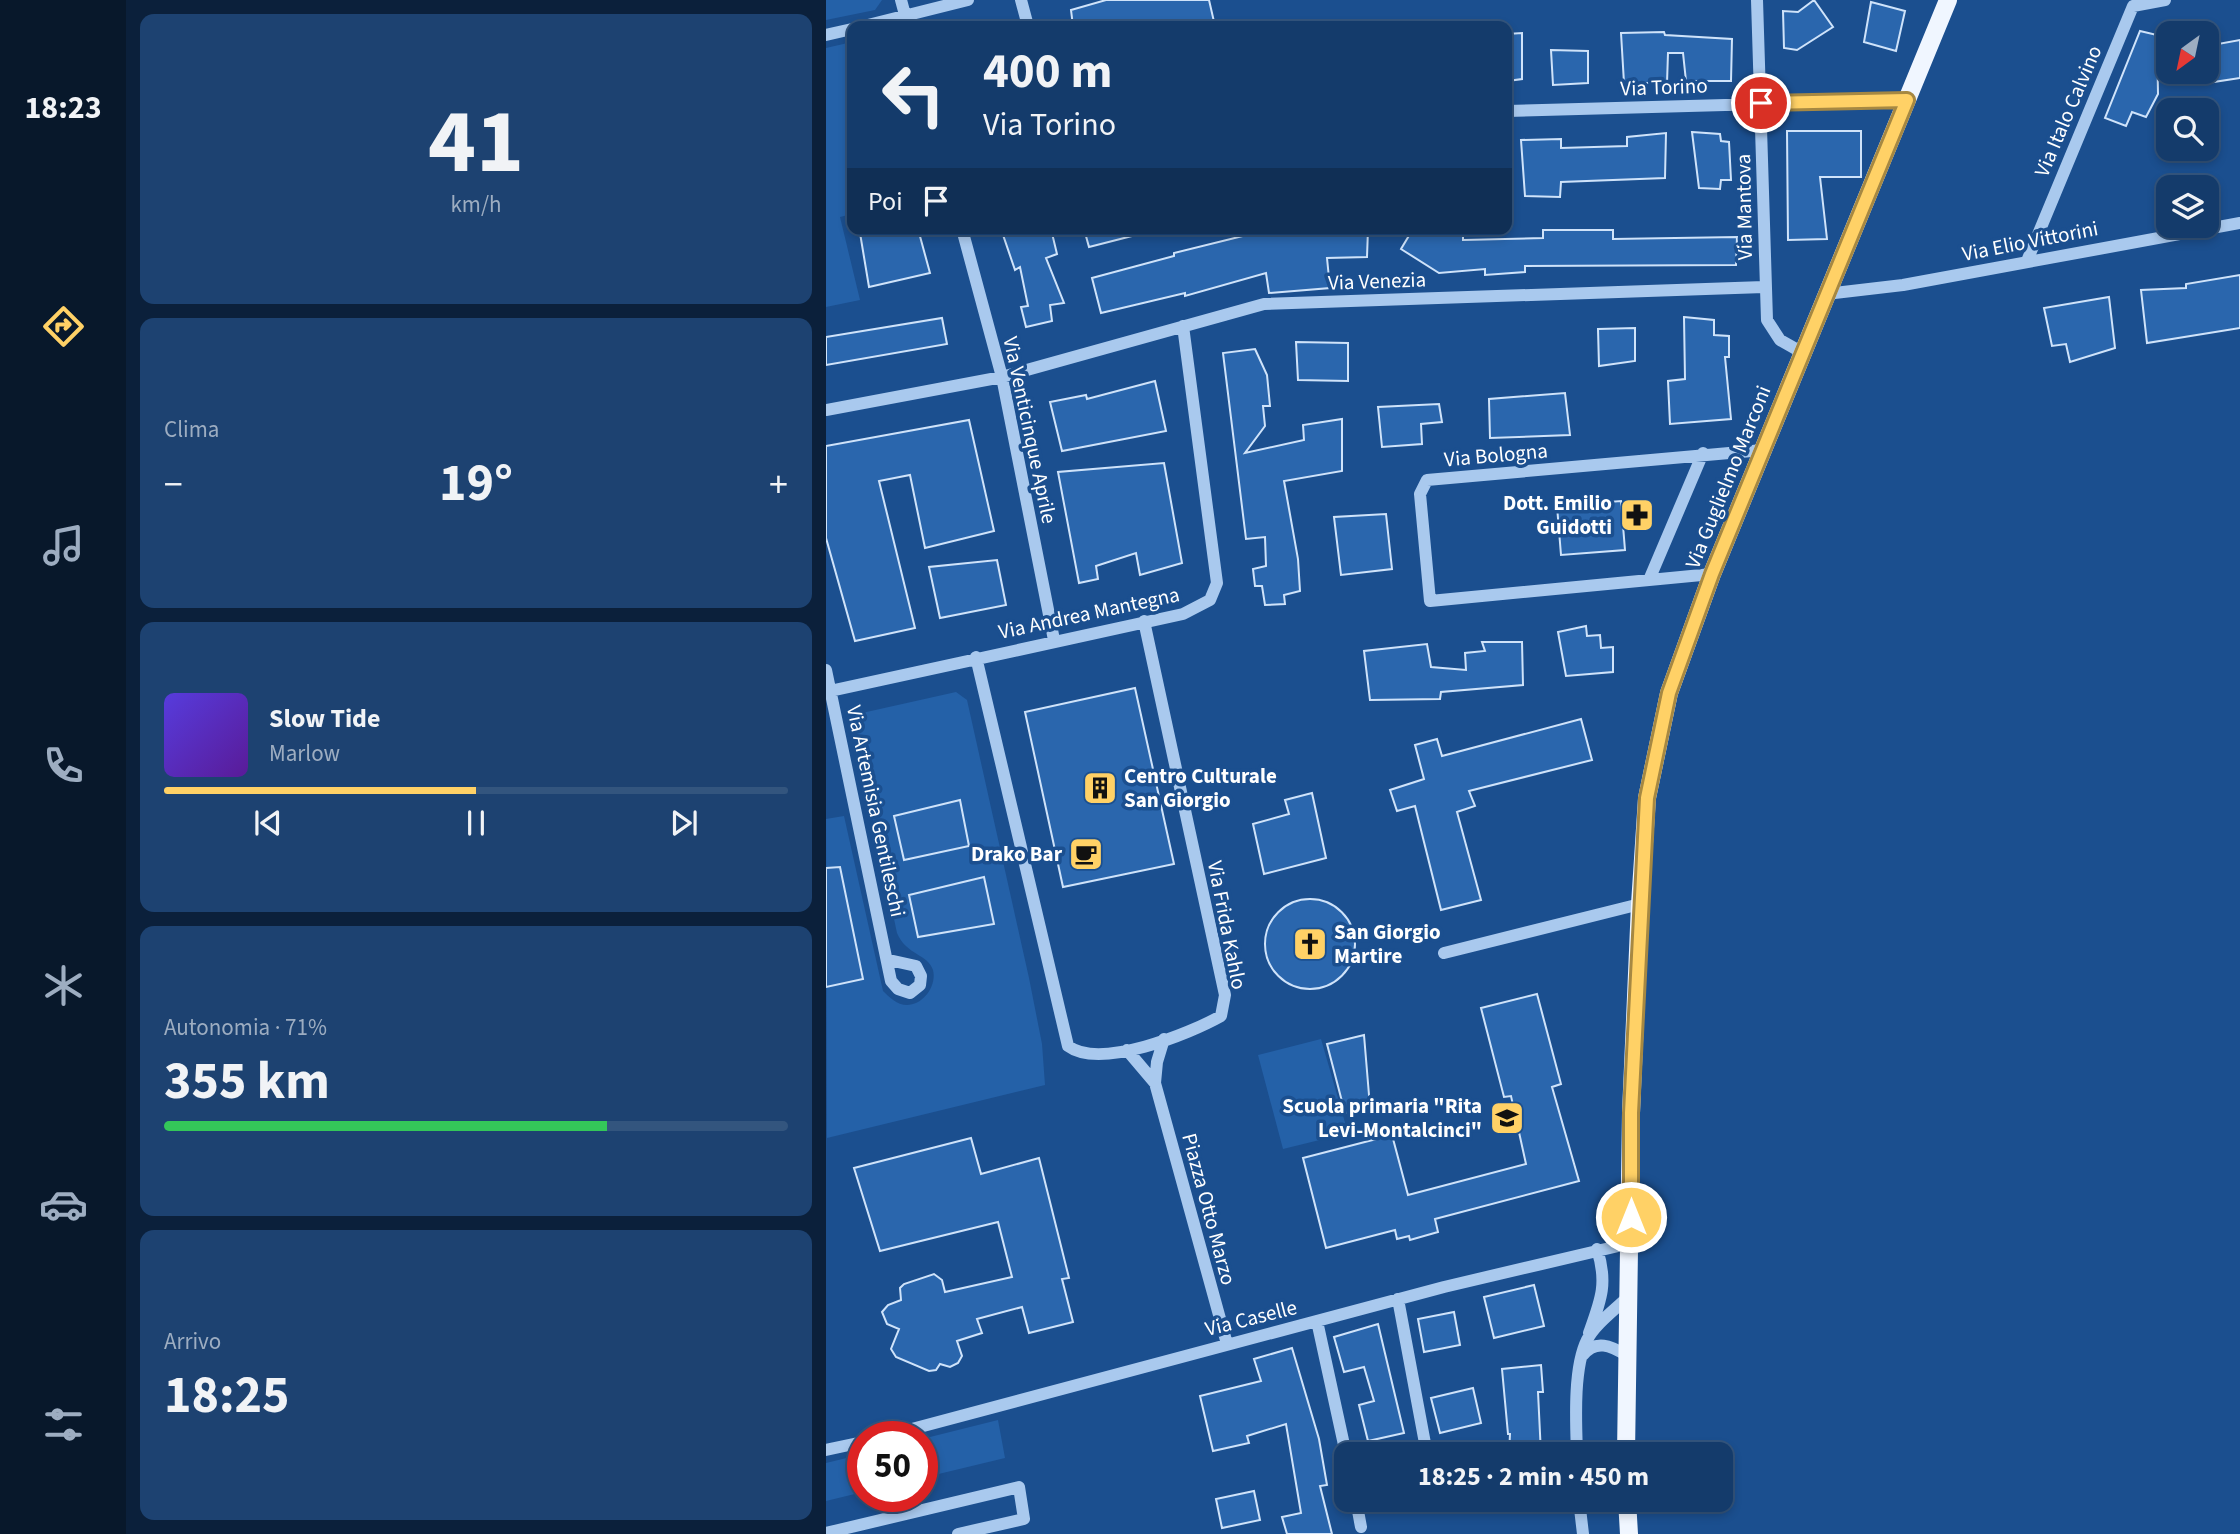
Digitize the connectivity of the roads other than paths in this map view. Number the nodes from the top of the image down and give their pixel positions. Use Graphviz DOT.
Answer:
graph roads {
  1 [pos="901,0"];
  2 [pos="968,0"];
  3 [pos="1021,0"];
  4 [pos="1757,0"];
  5 [pos="1948,0"];
  6 [pos="2165,0"];
  7 [pos="906,21"];
  8 [pos="1027,21"];
  9 [pos="847,30"];
  10 [pos="826,35"];
  11 [pos="1907,100"];
  12 [pos="1761,103"];
  13 [pos="1512,111"];
  14 [pos="2240,223"];
  15 [pos="964,235"];
  16 [pos="2027,261"];
  17 [pos="1764,287"];
  18 [pos="1826,294"];
  19 [pos="1183,326"];
  20 [pos="1803,354"];
  21 [pos="1002,377"];
  22 [pos="826,410"];
  23 [pos="1763,450"];
  24 [pos="1703,453"];
  25 [pos="1712,574"];
  26 [pos="1648,580"];
  27 [pos="1144,621"];
  28 [pos="1054,640"];
  29 [pos="976,657"];
  30 [pos="826,670"];
  31 [pos="828,691"];
  32 [pos="1640,904"];
  33 [pos="1444,953"];
  34 [pos="888,960"];
  35 [pos="1164,1039"];
  36 [pos="1127,1050"];
  37 [pos="1155,1083"];
  38 [pos="1631,1243"];
  39 [pos="1597,1249"];
  40 [pos="1629,1296"];
  41 [pos="1398,1299"];
  42 [pos="1317,1321"];
  43 [pos="1587,1338"];
  44 [pos="1227,1344"];
  45 [pos="1626,1355"];
  46 [pos="1581,1358"];
  47 [pos="938,1422"];
  48 [pos="1343,1442"];
  49 [pos="1425,1442"];
  50 [pos="1577,1442"];
  51 [pos="1626,1442"];
  52 [pos="847,1445"];
  53 [pos="826,1450"];
  54 [pos="1359,1512"];
  55 [pos="1580,1512"];
  56 [pos="1628,1512"];
  57 [pos="1362,1527"];
  58 [pos="826,1533"];
  59 [pos="958,1534"];
  60 [pos="1583,1534"];
  61 [pos="1629,1534"];
  1 -- 7 [label="street"];
  2 -- 7 [label="street"];
  3 -- 8 [label="street"];
  4 -- 12 [label="street, Via Mantova"];
  5 -- 11 [label="main road, Via Guglielmo Marconi"];
  6 -- 16 [label="street, Via Italo Calvino"];
  9 -- 10 [label="street"];
  11 -- 12 [label="street, Via Torino"];
  11 -- 18 [label="main road, Via Guglielmo Marconi"];
  12 -- 13 [label="street, Via Torino"];
  12 -- 17 [label="street, Via Mantova"];
  14 -- 16 [label="street, Via Elio Vittorini"];
  15 -- 21 [label="street, Via Venticinque Aprile"];
  16 -- 18 [label="street, Via Elio Vittorini"];
  17 -- 19 [label="street, Via Venezia"];
  17 -- 20 [label="street, Via Mantova"];
  18 -- 20 [label="main road, Via Guglielmo Marconi"];
  19 -- 21 [label="street, Via Venezia"];
  19 -- 27 [label="street, Via Andrea Mantegna"];
  20 -- 23 [label="main road, Via Guglielmo Marconi"];
  21 -- 22 [label="street, Via Venezia"];
  21 -- 28 [label="street, Via Venticinque Aprile"];
  23 -- 24 [label="street, Via Bologna"];
  23 -- 25 [label="main road, Via Guglielmo Marconi"];
  24 -- 26 [label="street"];
  24 -- 26 [label="street, Via Bologna"];
  25 -- 26 [label="street, Via Bologna"];
  25 -- 32 [label="main road, Via Guglielmo Marconi"];
  27 -- 28 [label="street, Via Andrea Mantegna"];
  27 -- 35 [label="street, Via Frida Kahlo"];
  28 -- 29 [label="street, Via Andrea Mantegna"];
  29 -- 31 [label="street, Via Andrea Mantegna"];
  29 -- 36 [label="street, Via Frida Kahlo"];
  30 -- 31 [label="street, Via Artemisia Gentileschi"];
  31 -- 34 [label="street, Via Artemisia Gentileschi"];
  32 -- 33 [label="street"];
  32 -- 38 [label="main road, Via Guglielmo Marconi"];
  35 -- 36 [label="street, Via Frida Kahlo"];
  35 -- 37 [label="street, Piazza Otto Marzo"];
  36 -- 37 [label="street, Piazza Otto Marzo"];
  37 -- 44 [label="street, Piazza Otto Marzo"];
  38 -- 39 [label="street, Via Caselle"];
  38 -- 40 [label="main road, Via Guglielmo Marconi"];
  39 -- 41 [label="street, Via Caselle"];
  39 -- 43 [label="street"];
  40 -- 43 [label="street"];
  40 -- 45 [label="main road, Via Guglielmo Marconi"];
  41 -- 42 [label="street, Via Caselle"];
  41 -- 49 [label="street"];
  42 -- 44 [label="street, Via Caselle"];
  42 -- 48 [label="street"];
  43 -- 46 [label="street"];
  44 -- 47 [label="street, Via Caselle"];
  45 -- 46 [label="street"];
  45 -- 51 [label="main road, Via Guglielmo Marconi"];
  46 -- 50 [label="street"];
  52 -- 53 [label="street"];
  54 -- 57 [label="street"];
  55 -- 60 [label="street"];
  56 -- 61 [label="main road"];
  58 -- 59 [label="street"];
}
